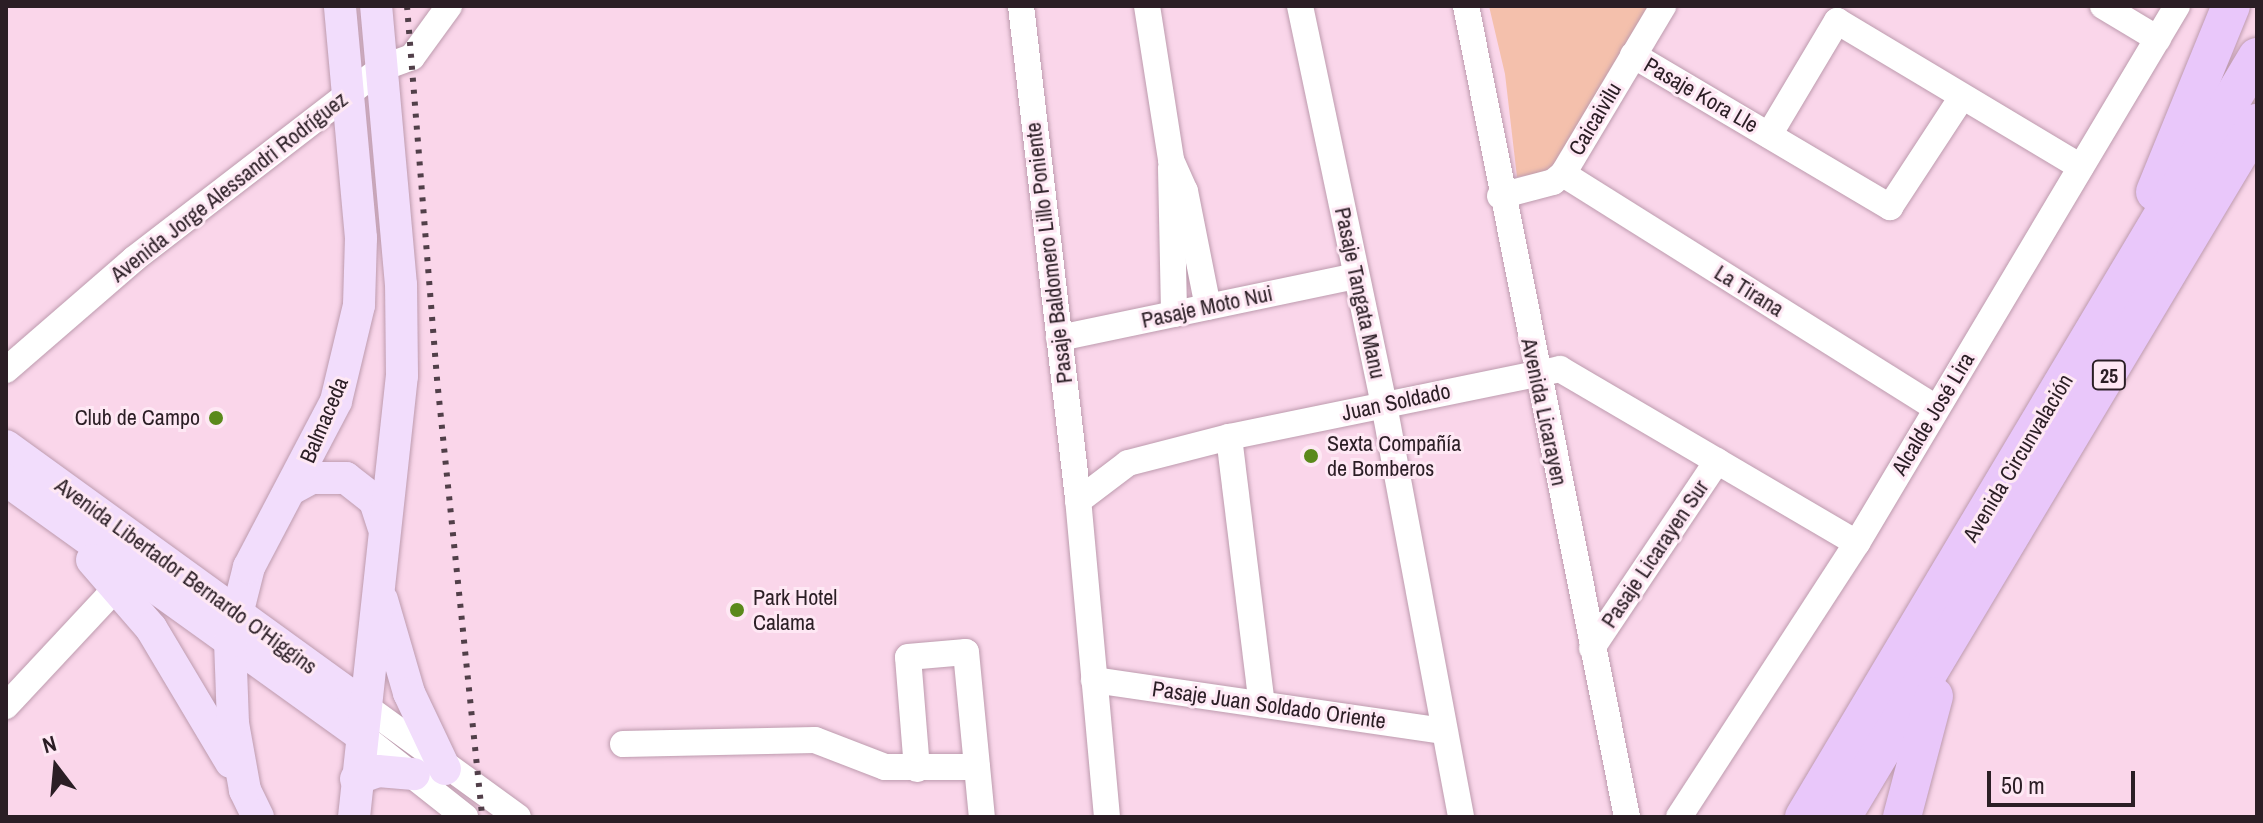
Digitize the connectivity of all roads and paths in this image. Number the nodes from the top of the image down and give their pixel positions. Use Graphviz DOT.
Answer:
graph roads {
  1 [pos="340,6"];
  2 [pos="376,6"];
  3 [pos="449,6"];
  4 [pos="1021,6"];
  5 [pos="1147,6"];
  6 [pos="1300,6"];
  7 [pos="1466,6"];
  8 [pos="1663,6"];
  9 [pos="2103,6"];
  10 [pos="2177,6"];
  11 [pos="2231,6"];
  12 [pos="2158,39"];
  13 [pos="1633,55"];
  14 [pos="2257,57"];
  15 [pos="382,68"];
  16 [pos="348,94"];
  17 [pos="1962,97"];
  18 [pos="2257,123"];
  19 [pos="1769,135"];
  20 [pos="1171,160"];
  21 [pos="2081,167"];
  22 [pos="1563,174"];
  23 [pos="1500,196"];
  24 [pos="1356,276"];
  25 [pos="2113,299"];
  26 [pos="1208,307"];
  27 [pos="1174,314"];
  28 [pos="1059,338"];
  29 [pos="6,370"];
  30 [pos="1536,373"];
  31 [pos="1384,405"];
  32 [pos="1936,408"];
  33 [pos="1229,437"];
  34 [pos="6,446"];
  35 [pos="1717,461"];
  36 [pos="6,480"];
  37 [pos="291,489"];
  38 [pos="34,500"];
  39 [pos="1078,501"];
  40 [pos="383,526"];
  41 [pos="1857,543"];
  42 [pos="249,567"];
  43 [pos="377,583"];
  44 [pos="198,586"];
  45 [pos="117,587"];
  46 [pos="1958,626"];
  47 [pos="234,628"];
  48 [pos="1592,648"];
  49 [pos="1094,680"];
  50 [pos="1262,704"];
  51 [pos="6,706"];
  52 [pos="363,720"];
  53 [pos="1443,731"];
  54 [pos="623,744"];
  55 [pos="977,767"];
  56 [pos="917,769"];
  57 [pos="430,772"];
  58 [pos="353,805"];
  59 [pos="253,810"];
  60 [pos="1113,816"];
  61 [pos="465,817"];
  62 [pos="518,817"];
  63 [pos="982,817"];
  64 [pos="1461,817"];
  65 [pos="1627,817"];
  66 [pos="1679,817"];
  67 [pos="1804,817"];
  68 [pos="1842,817"];
  69 [pos="1902,817"];
  1 -- 16 [label="main road, Balmaceda"];
  2 -- 15 [label="main road"];
  3 -- 15 [label="street, Avenida Jorge Alessandri Rodríguez"];
  4 -- 28 [label="street, Pasaje Baldomero Lillo Poniente"];
  5 -- 20 [label="street"];
  6 -- 24 [label="street, Pasaje Tangata Manu"];
  7 -- 23 [label="street, Avenida Licarayen"];
  8 -- 13 [label="street, Caicaivilu"];
  9 -- 12 [label="street"];
  10 -- 12 [label="street, Alcalde José Lira"];
  11 -- 25 [label="highway"];
  12 -- 21 [label="street, Alcalde José Lira"];
  13 -- 19 [label="street, Pasaje Kora Lle"];
  13 -- 22 [label="street, Caicaivilu"];
  14 -- 25 [label="highway, Avenida Circunvalación / 25"];
  15 -- 16 [label="street, Avenida Jorge Alessandri Rodríguez"];
  15 -- 40 [label="main road"];
  16 -- 29 [label="street, Avenida Jorge Alessandri Rodríguez"];
  16 -- 37 [label="main road, Balmaceda"];
  17 -- 19 [label="street, Pasaje Kora Lle"];
  17 -- 19 [label="street, Pasaje Kora Lle"];
  17 -- 21 [label="street, Pasaje Kora Lle"];
  18 -- 46 [label="highway, Avenida Circunvalación / 25"];
  20 -- 26 [label="street"];
  20 -- 27 [label="street"];
  21 -- 32 [label="street, Alcalde José Lira"];
  22 -- 23 [label="street, Caicaivilu"];
  22 -- 32 [label="street, La Tirana"];
  23 -- 30 [label="street, Avenida Licarayen"];
  24 -- 26 [label="street, Pasaje Moto Nui"];
  24 -- 31 [label="street, Pasaje Tangata Manu"];
  25 -- 67 [label="highway, Avenida Circunvalación / 25"];
  26 -- 27 [label="street, Pasaje Moto Nui"];
  27 -- 28 [label="street, Pasaje Moto Nui"];
  28 -- 39 [label="street, Pasaje Baldomero Lillo Poniente"];
  30 -- 31 [label="street, Juan Soldado"];
  30 -- 35 [label="street, Juan Soldado"];
  30 -- 48 [label="street, Avenida Licarayen"];
  31 -- 33 [label="street, Juan Soldado"];
  31 -- 53 [label="street, Pasaje Tangata Manu"];
  32 -- 41 [label="street, Alcalde José Lira"];
  33 -- 39 [label="street, Juan Soldado"];
  33 -- 50 [label="street"];
  34 -- 44 [label="main road, Avenida Libertador Bernardo O'Higgins"];
  35 -- 41 [label="street, Juan Soldado"];
  35 -- 48 [label="street, Pasaje Licarayen Sur"];
  36 -- 38 [label="main road, Avenida Libertador Bernardo O'Higgins"];
  37 -- 40 [label="main road"];
  37 -- 42 [label="main road, Balmaceda"];
  38 -- 45 [label="main road"];
  38 -- 47 [label="main road, Avenida Libertador Bernardo O'Higgins"];
  39 -- 49 [label="street"];
  40 -- 43 [label="main road"];
  41 -- 66 [label="street, Alcalde José Lira"];
  42 -- 44 [label="main road"];
  42 -- 47 [label="main road, Balmaceda"];
  43 -- 52 [label="main road"];
  43 -- 57 [label="main road"];
  44 -- 47 [label="main road, Avenida Libertador Bernardo O'Higgins"];
  45 -- 51 [label="street"];
  45 -- 59 [label="main road"];
  46 -- 68 [label="highway, Avenida Circunvalación / 25"];
  46 -- 69 [label="highway"];
  47 -- 52 [label="main road, Avenida Libertador Bernardo O'Higgins"];
  47 -- 59 [label="main road, Balmaceda"];
  48 -- 65 [label="street, Avenida Licarayen"];
  49 -- 50 [label="street, Pasaje Juan Soldado Oriente"];
  49 -- 60 [label="street"];
  50 -- 53 [label="street, Pasaje Juan Soldado Oriente"];
  52 -- 57 [label="street"];
  52 -- 58 [label="main road"];
  53 -- 64 [label="street, Pasaje Tangata Manu"];
  54 -- 56 [label="street"];
  55 -- 56 [label="street"];
  55 -- 56 [label="street"];
  55 -- 63 [label="street"];
  57 -- 58 [label="main road"];
  57 -- 61 [label="street"];
  57 -- 62 [label="street"];
}
